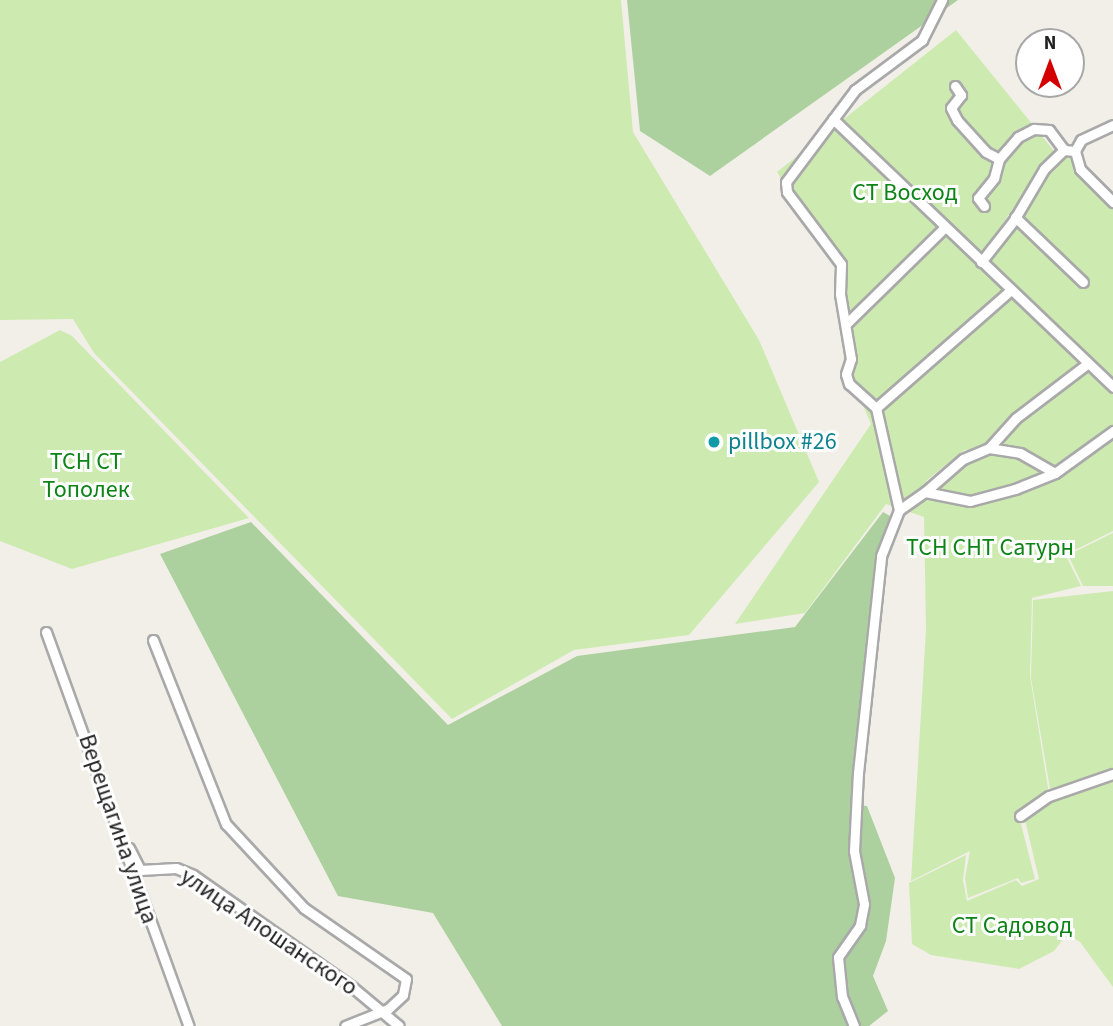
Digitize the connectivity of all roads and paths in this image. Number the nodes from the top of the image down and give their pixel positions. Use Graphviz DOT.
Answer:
graph roads {
  1 [pos="942,0"];
  2 [pos="955,86"];
  3 [pos="833,119"];
  4 [pos="1113,125"];
  5 [pos="1064,150"];
  6 [pos="1075,151"];
  7 [pos="999,159"];
  8 [pos="1113,202"];
  9 [pos="984,206"];
  10 [pos="1016,217"];
  11 [pos="943,229"];
  12 [pos="981,262"];
  13 [pos="1083,282"];
  14 [pos="1011,290"];
  15 [pos="847,323"];
  16 [pos="1087,363"];
  17 [pos="1113,387"];
  18 [pos="876,408"];
  19 [pos="1113,431"];
  20 [pos="989,448"];
  21 [pos="1055,473"];
  22 [pos="925,492"];
  23 [pos="900,510"];
  24 [pos="47,632"];
  25 [pos="153,640"];
  26 [pos="1113,774"];
  27 [pos="1020,816"];
  28 [pos="116,822"];
  29 [pos="383,1011"];
  30 [pos="190,1026"];
  31 [pos="345,1026"];
  32 [pos="399,1026"];
  33 [pos="854,1026"];
  1 -- 3 [label="street"];
  2 -- 7 [label="street"];
  3 -- 11 [label="street"];
  3 -- 15 [label="street"];
  4 -- 6 [label="street"];
  5 -- 6 [label="street"];
  5 -- 7 [label="street"];
  5 -- 10 [label="street"];
  6 -- 8 [label="street"];
  7 -- 9 [label="street"];
  10 -- 12 [label="street"];
  10 -- 13 [label="street"];
  11 -- 12 [label="street"];
  11 -- 15 [label="street"];
  12 -- 14 [label="street"];
  14 -- 16 [label="street"];
  14 -- 18 [label="street"];
  15 -- 18 [label="street"];
  16 -- 17 [label="street"];
  16 -- 20 [label="street"];
  18 -- 23 [label="street"];
  19 -- 21 [label="street"];
  20 -- 21 [label="street"];
  20 -- 22 [label="street"];
  21 -- 22 [label="street"];
  22 -- 23 [label="street"];
  23 -- 33 [label="street"];
  24 -- 28 [label="street, Верещагина улица"];
  25 -- 29 [label="street"];
  26 -- 27 [label="street"];
  28 -- 29 [label="street, улица Апошанского"];
  28 -- 30 [label="street, Верещагина улица"];
  29 -- 31 [label="street"];
  29 -- 32 [label="street, улица Апошанского"];
}
